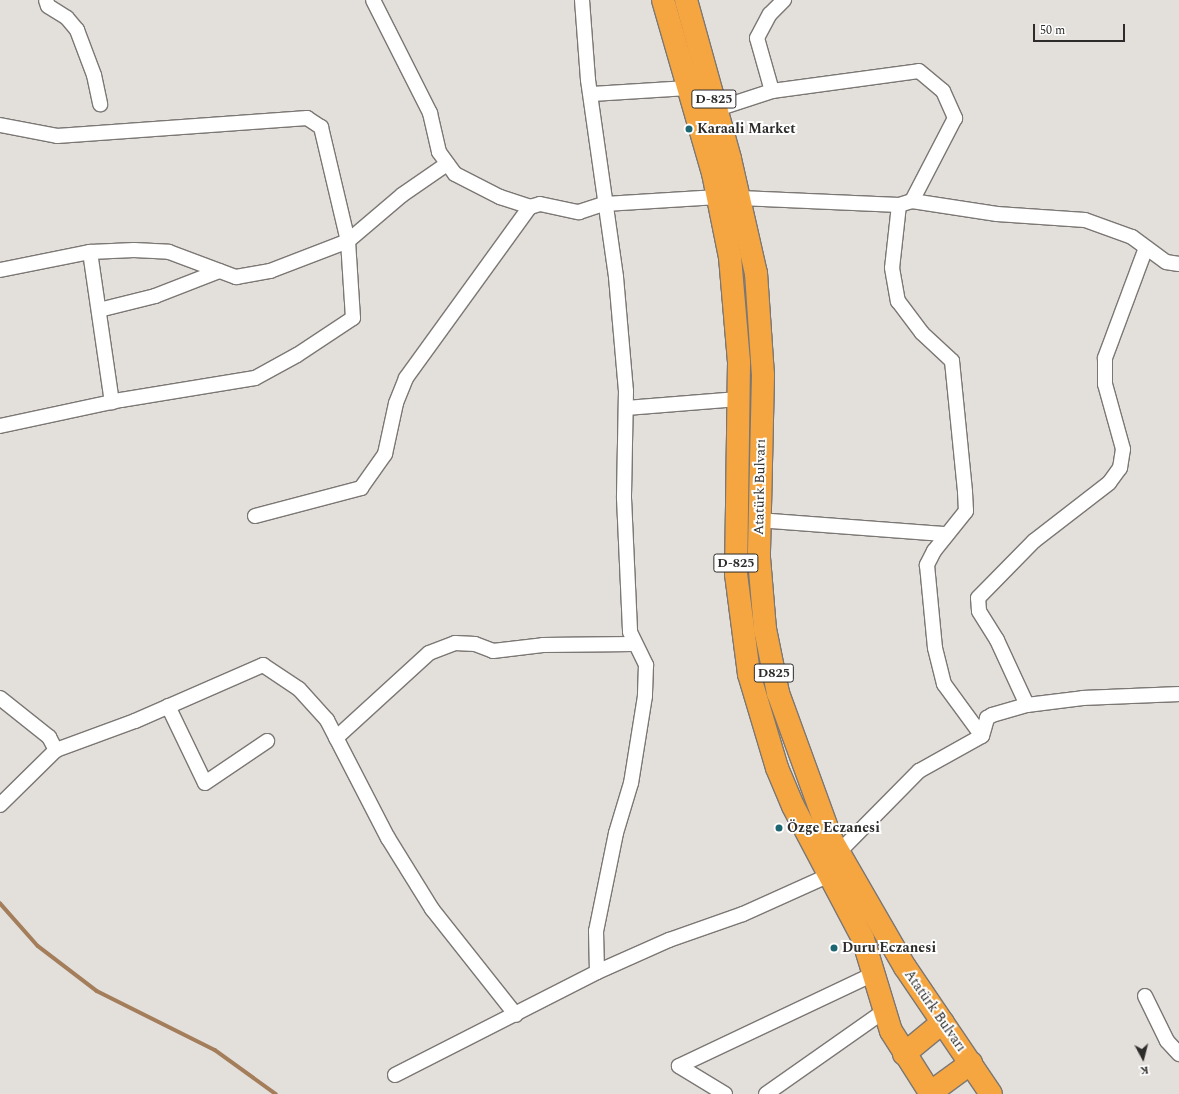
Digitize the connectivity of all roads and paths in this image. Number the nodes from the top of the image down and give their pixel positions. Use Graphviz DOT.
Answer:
graph roads {
  1 [pos="46,0"];
  2 [pos="373,0"];
  3 [pos="582,0"];
  4 [pos="663,0"];
  5 [pos="686,0"];
  6 [pos="784,0"];
  7 [pos="688,88"];
  8 [pos="772,92"];
  9 [pos="592,94"];
  10 [pos="100,104"];
  11 [pos="717,109"];
  12 [pos="0,125"];
  13 [pos="447,164"];
  14 [pos="730,198"];
  15 [pos="906,203"];
  16 [pos="604,204"];
  17 [pos="530,207"];
  18 [pos="348,241"];
  19 [pos="1146,248"];
  20 [pos="90,252"];
  21 [pos="1179,264"];
  22 [pos="0,270"];
  23 [pos="219,271"];
  24 [pos="99,310"];
  25 [pos="738,399"];
  26 [pos="112,402"];
  27 [pos="627,408"];
  28 [pos="0,426"];
  29 [pos="255,516"];
  30 [pos="758,520"];
  31 [pos="946,534"];
  32 [pos="633,644"];
  33 [pos="1179,694"];
  34 [pos="0,698"];
  35 [pos="1027,705"];
  36 [pos="168,706"];
  37 [pos="982,736"];
  38 [pos="336,738"];
  39 [pos="267,741"];
  40 [pos="56,750"];
  41 [pos="0,804"];
  42 [pos="839,852"];
  43 [pos="827,876"];
  44 [pos="598,972"];
  45 [pos="874,974"];
  46 [pos="1145,996"];
  47 [pos="884,1011"];
  48 [pos="516,1015"];
  49 [pos="943,1022"];
  50 [pos="904,1054"];
  51 [pos="1179,1055"];
  52 [pos="972,1063"];
  53 [pos="395,1075"];
  54 [pos="725,1094"];
  55 [pos="766,1094"];
  56 [pos="931,1094"];
  57 [pos="991,1094"];
  1 -- 10 [label="street"];
  2 -- 13 [label="street"];
  3 -- 9 [label="street"];
  4 -- 7 [label="highway, Atatürk Bulvarı / D-825"];
  5 -- 11 [label="highway, Atatürk Bulvarı / D-825"];
  6 -- 8 [label="street"];
  7 -- 9 [label="street"];
  7 -- 14 [label="highway, Atatürk Bulvarı / D-825"];
  8 -- 11 [label="street"];
  8 -- 15 [label="street"];
  9 -- 16 [label="street"];
  11 -- 14 [label="highway, Atatürk Bulvarı / D-825"];
  12 -- 18 [label="street"];
  13 -- 17 [label="street"];
  13 -- 18 [label="street"];
  14 -- 15 [label="street"];
  14 -- 16 [label="street"];
  14 -- 25 [label="highway, Atatürk Bulvarı / D-825"];
  14 -- 30 [label="highway, Atatürk Bulvarı / D825"];
  15 -- 19 [label="street"];
  15 -- 31 [label="street"];
  16 -- 17 [label="street"];
  16 -- 27 [label="street"];
  17 -- 29 [label="street"];
  18 -- 23 [label="street"];
  18 -- 26 [label="street"];
  19 -- 21 [label="street"];
  19 -- 35 [label="street"];
  20 -- 22 [label="street"];
  20 -- 23 [label="street"];
  20 -- 24 [label="street"];
  23 -- 24 [label="street"];
  24 -- 26 [label="street"];
  25 -- 27 [label="street"];
  25 -- 43 [label="highway, Atatürk Bulvarı / D-825"];
  26 -- 28 [label="street"];
  27 -- 32 [label="street"];
  30 -- 31 [label="street"];
  30 -- 42 [label="highway, Atatürk Bulvarı / D825"];
  31 -- 37 [label="street"];
  32 -- 38 [label="street"];
  32 -- 44 [label="street"];
  33 -- 35 [label="street"];
  34 -- 40 [label="street"];
  35 -- 37 [label="street"];
  36 -- 38 [label="street"];
  36 -- 39 [label="street"];
  36 -- 40 [label="street"];
  37 -- 42 [label="street"];
  38 -- 48 [label="street"];
  40 -- 41 [label="street"];
  42 -- 49 [label="highway, Atatürk Bulvarı / D825"];
  43 -- 44 [label="street"];
  43 -- 45 [label="highway, Atatürk Bulvarı / D-825"];
  44 -- 48 [label="street"];
  45 -- 47 [label="highway, Atatürk Bulvarı / D-825"];
  45 -- 54 [label="street"];
  46 -- 51 [label="street"];
  47 -- 50 [label="highway, Atatürk Bulvarı / D-825"];
  47 -- 55 [label="street"];
  48 -- 53 [label="street"];
  49 -- 50 [label="highway"];
  49 -- 52 [label="highway, Atatürk Bulvarı / D825"];
  50 -- 56 [label="highway, Atatürk Bulvarı / D-825"];
  52 -- 56 [label="highway"];
  52 -- 57 [label="highway, Atatürk Bulvarı / D825"];
}
